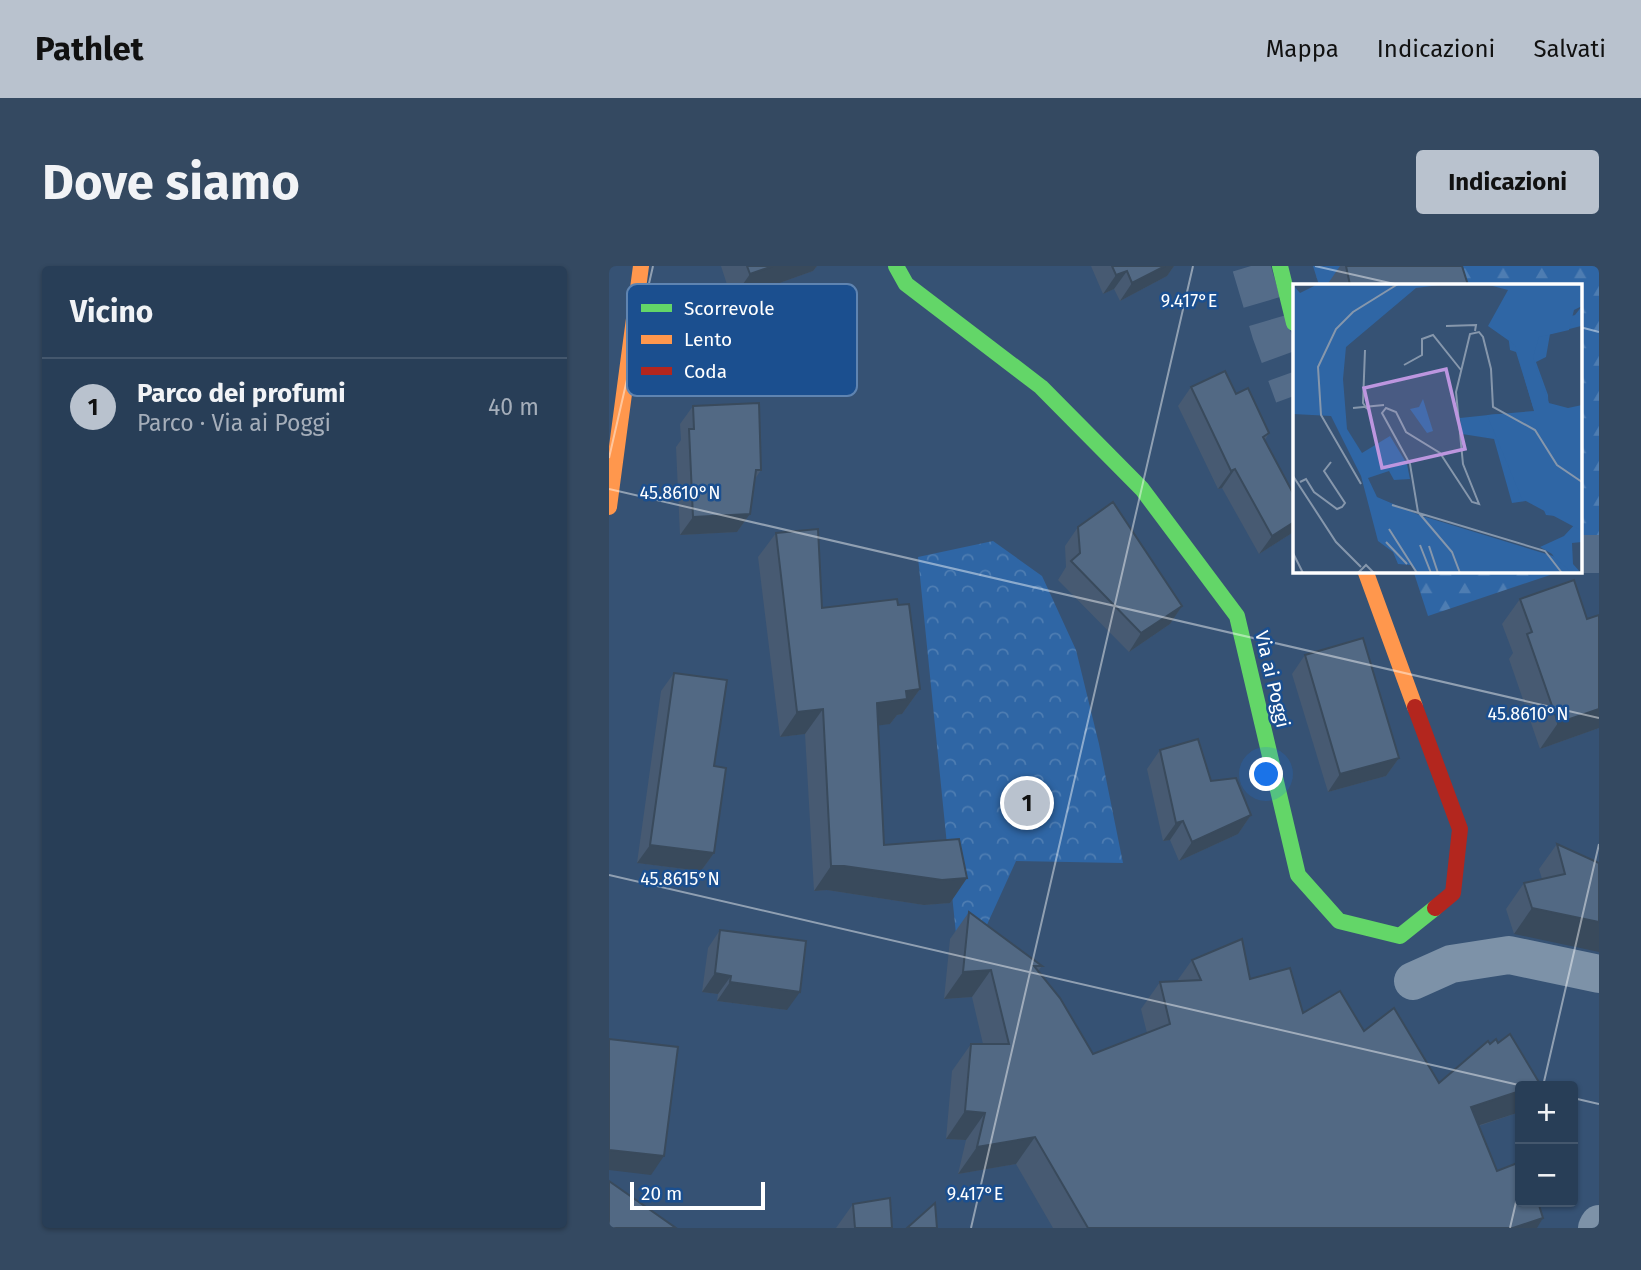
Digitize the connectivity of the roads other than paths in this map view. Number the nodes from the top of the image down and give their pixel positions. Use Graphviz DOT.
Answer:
graph roads {
  1 [pos="642,266"];
  2 [pos="896,266"];
  3 [pos="1280,266"];
  4 [pos="640,284"];
  5 [pos="1293,319"];
  6 [pos="627,376"];
  7 [pos="609,507"];
  8 [pos="1366,572"];
  9 [pos="1422,918"];
  10 [pos="1451,964"];
  11 [pos="1599,974"];
  12 [pos="1413,981"];
  1 -- 4 [label="street"];
  2 -- 9 [label="street, Via ai Poggi"];
  3 -- 5 [label="street"];
  6 -- 7 [label="street"];
  8 -- 9 [label="street, Via ai Poggi"];
  9 -- 10 [label="street"];
  10 -- 11 [label="street"];
  10 -- 12 [label="street"];
}
